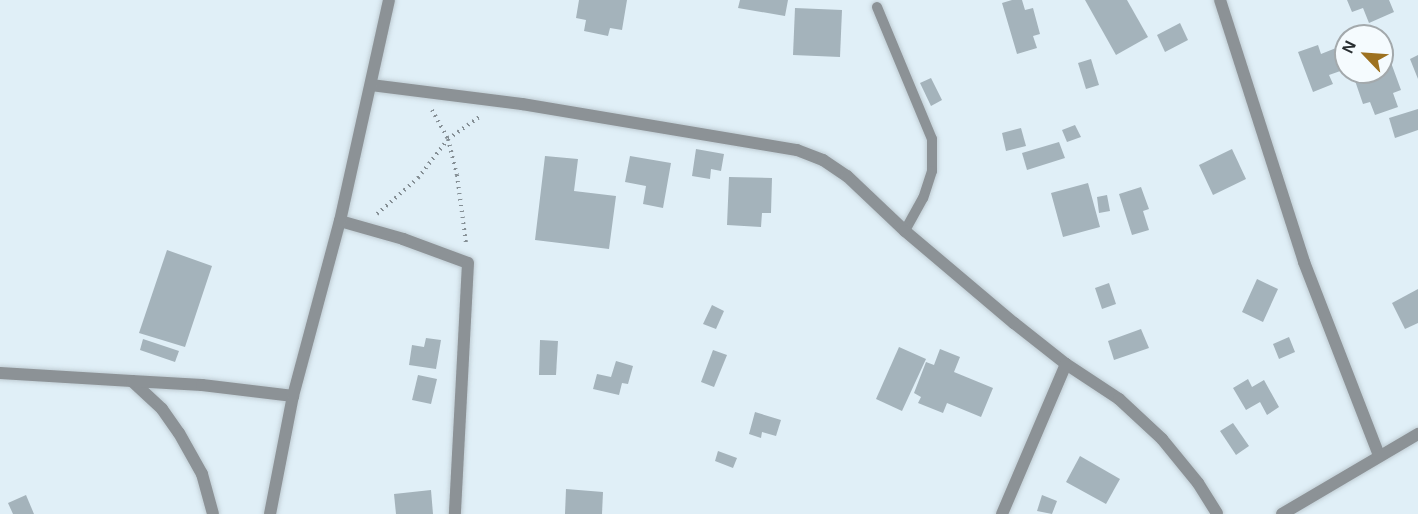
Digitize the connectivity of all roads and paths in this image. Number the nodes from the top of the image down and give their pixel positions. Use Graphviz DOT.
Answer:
graph roads {
  1 [pos="389,0"];
  2 [pos="1220,0"];
  3 [pos="877,7"];
  4 [pos="371,85"];
  5 [pos="428,103"];
  6 [pos="485,112"];
  7 [pos="448,139"];
  8 [pos="340,221"];
  9 [pos="363,227"];
  10 [pos="904,231"];
  11 [pos="468,263"];
  12 [pos="1066,364"];
  13 [pos="0,373"];
  14 [pos="132,381"];
  15 [pos="293,396"];
  16 [pos="1418,434"];
  17 [pos="1379,455"];
  18 [pos="213,514"];
  19 [pos="270,514"];
  20 [pos="455,514"];
  21 [pos="1002,514"];
  22 [pos="1217,514"];
  23 [pos="1282,514"];
  1 -- 4 [label="street"];
  2 -- 17 [label="street"];
  3 -- 10 [label="lane"];
  4 -- 8 [label="street"];
  4 -- 10 [label="street"];
  5 -- 7 [label="path"];
  6 -- 7 [label="path"];
  7 -- 9 [label="path"];
  7 -- 11 [label="path"];
  8 -- 9 [label="street"];
  8 -- 15 [label="street"];
  9 -- 11 [label="street"];
  10 -- 12 [label="street"];
  11 -- 20 [label="street"];
  12 -- 21 [label="street"];
  12 -- 22 [label="street"];
  13 -- 14 [label="street"];
  14 -- 15 [label="street"];
  14 -- 18 [label="street"];
  15 -- 19 [label="street"];
  16 -- 17 [label="street"];
  17 -- 23 [label="street"];
}
